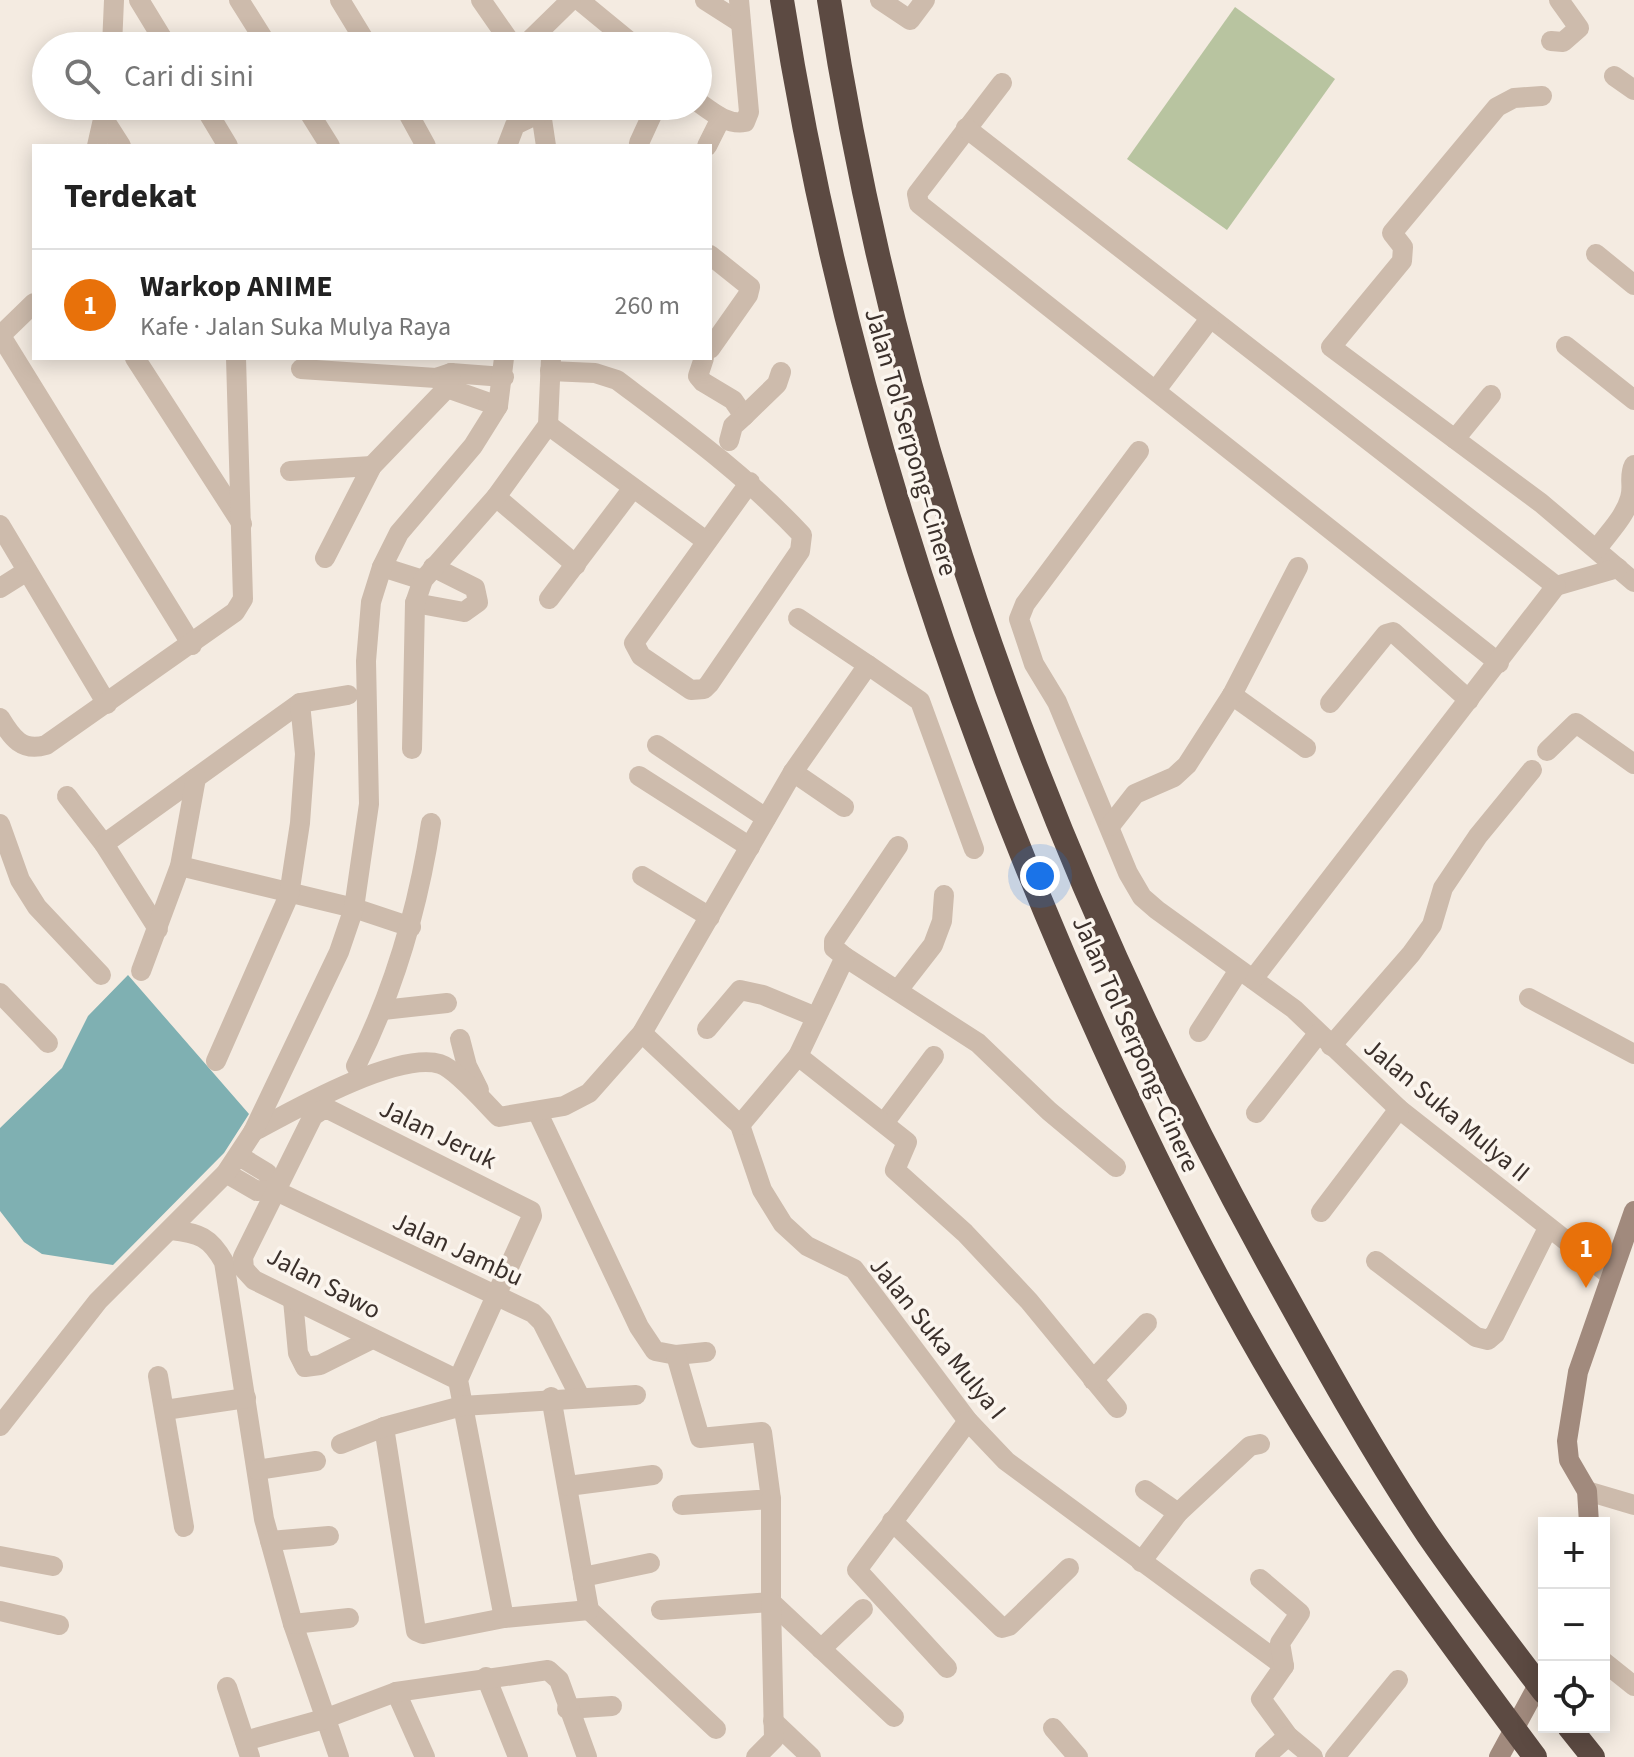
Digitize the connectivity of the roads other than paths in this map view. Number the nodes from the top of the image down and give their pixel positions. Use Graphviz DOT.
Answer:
graph roads {
  1 [pos="239,0"];
  2 [pos="340,0"];
  3 [pos="481,0"];
  4 [pos="571,0"];
  5 [pos="579,0"];
  6 [pos="705,0"];
  7 [pos="739,0"];
  8 [pos="782,0"];
  9 [pos="829,0"];
  10 [pos="880,0"];
  11 [pos="925,0"];
  12 [pos="1559,0"];
  13 [pos="143,6"];
  14 [pos="114,10"];
  15 [pos="741,23"];
  16 [pos="113,32"];
  17 [pos="159,32"];
  18 [pos="259,32"];
  19 [pos="359,32"];
  20 [pos="503,32"];
  21 [pos="538,32"];
  22 [pos="618,32"];
  23 [pos="1551,41"];
  24 [pos="1614,76"];
  25 [pos="1002,83"];
  26 [pos="1634,90"];
  27 [pos="1542,96"];
  28 [pos="712,112"];
  29 [pos="721,118"];
  30 [pos="103,120"];
  31 [pos="108,120"];
  32 [pos="212,120"];
  33 [pos="314,120"];
  34 [pos="412,120"];
  35 [pos="523,120"];
  36 [pos="542,120"];
  37 [pos="650,120"];
  38 [pos="966,128"];
  39 [pos="639,143"];
  40 [pos="97,144"];
  41 [pos="120,144"];
  42 [pos="227,144"];
  43 [pos="329,144"];
  44 [pos="425,144"];
  45 [pos="508,144"];
  46 [pos="546,144"];
  47 [pos="708,144"];
  48 [pos="1596,254"];
  49 [pos="712,257"];
  50 [pos="1633,282"];
  51 [pos="32,305"];
  52 [pos="1209,320"];
  53 [pos="0,336"];
  54 [pos="712,346"];
  55 [pos="1566,346"];
  56 [pos="136,360"];
  57 [pos="236,360"];
  58 [pos="703,360"];
  59 [pos="550,364"];
  60 [pos="407,367"];
  61 [pos="504,368"];
  62 [pos="301,369"];
  63 [pos="781,372"];
  64 [pos="445,380"];
  65 [pos="1156,390"];
  66 [pos="1491,395"];
  67 [pos="1634,400"];
  68 [pos="498,406"];
  69 [pos="744,416"];
  70 [pos="548,425"];
  71 [pos="1455,439"];
  72 [pos="729,441"];
  73 [pos="1139,451"];
  74 [pos="239,465"];
  75 [pos="1634,465"];
  76 [pos="372,466"];
  77 [pos="290,471"];
  78 [pos="211,476"];
  79 [pos="750,482"];
  80 [pos="633,488"];
  81 [pos="496,497"];
  82 [pos="242,524"];
  83 [pos="0,525"];
  84 [pos="706,541"];
  85 [pos="1597,549"];
  86 [pos="325,558"];
  87 [pos="576,565"];
  88 [pos="1298,567"];
  89 [pos="27,571"];
  90 [pos="408,571"];
  91 [pos="1626,575"];
  92 [pos="1556,586"];
  93 [pos="0,588"];
  94 [pos="549,599"];
  95 [pos="415,603"];
  96 [pos="798,618"];
  97 [pos="192,645"];
  98 [pos="1499,663"];
  99 [pos="868,665"];
  100 [pos="348,695"];
  101 [pos="1232,695"];
  102 [pos="1469,700"];
  103 [pos="300,703"];
  104 [pos="1330,703"];
  105 [pos="107,704"];
  106 [pos="0,718"];
  107 [pos="657,745"];
  108 [pos="1306,748"];
  109 [pos="412,749"];
  110 [pos="1547,751"];
  111 [pos="1634,764"];
  112 [pos="1532,770"];
  113 [pos="793,772"];
  114 [pos="639,776"];
  115 [pos="196,778"];
  116 [pos="67,796"];
  117 [pos="844,807"];
  118 [pos="766,818"];
  119 [pos="431,823"];
  120 [pos="0,824"];
  121 [pos="1110,826"];
  122 [pos="104,844"];
  123 [pos="898,846"];
  124 [pos="750,847"];
  125 [pos="974,849"];
  126 [pos="180,866"];
  127 [pos="642,876"];
  128 [pos="289,895"];
  129 [pos="944,895"];
  130 [pos="354,908"];
  131 [pos="710,917"];
  132 [pos="411,927"];
  133 [pos="158,929"];
  134 [pos="845,957"];
  135 [pos="141,971"];
  136 [pos="101,975"];
  137 [pos="1246,975"];
  138 [pos="898,990"];
  139 [pos="0,993"];
  140 [pos="1529,998"];
  141 [pos="447,1003"];
  142 [pos="383,1010"];
  143 [pos="816,1017"];
  144 [pos="707,1029"];
  145 [pos="1199,1032"];
  146 [pos="642,1033"];
  147 [pos="460,1039"];
  148 [pos="1324,1040"];
  149 [pos="48,1043"];
  150 [pos="1634,1054"];
  151 [pos="798,1056"];
  152 [pos="934,1056"];
  153 [pos="216,1061"];
  154 [pos="356,1066"];
  155 [pos="479,1098"];
  156 [pos="1399,1109"];
  157 [pos="537,1111"];
  158 [pos="1256,1113"];
  159 [pos="884,1123"];
  160 [pos="740,1125"];
  161 [pos="253,1132"];
  162 [pos="239,1156"];
  163 [pos="1116,1167"];
  164 [pos="226,1173"];
  165 [pos="274,1190"];
  166 [pos="1634,1211"];
  167 [pos="1321,1212"];
  168 [pos="1548,1228"];
  169 [pos="171,1230"];
  170 [pos="1376,1261"];
  171 [pos="1611,1276"];
  172 [pos="494,1296"];
  173 [pos="293,1300"];
  174 [pos="1147,1323"];
  175 [pos="372,1339"];
  176 [pos="706,1352"];
  177 [pos="676,1355"];
  178 [pos="158,1376"];
  179 [pos="458,1380"];
  180 [pos="1093,1380"];
  181 [pos="636,1395"];
  182 [pos="551,1397"];
  183 [pos="580,1397"];
  184 [pos="246,1398"];
  185 [pos="462,1406"];
  186 [pos="1117,1408"];
  187 [pos="165,1410"];
  188 [pos="968,1421"];
  189 [pos="0,1426"];
  190 [pos="384,1427"];
  191 [pos="341,1444"];
  192 [pos="1260,1444"];
  193 [pos="316,1461"];
  194 [pos="257,1470"];
  195 [pos="653,1475"];
  196 [pos="568,1486"];
  197 [pos="1145,1490"];
  198 [pos="1587,1491"];
  199 [pos="771,1499"];
  200 [pos="682,1505"];
  201 [pos="1634,1505"];
  202 [pos="1178,1513"];
  203 [pos="1589,1517"];
  204 [pos="892,1521"];
  205 [pos="184,1527"];
  206 [pos="329,1536"];
  207 [pos="270,1541"];
  208 [pos="0,1556"];
  209 [pos="1141,1562"];
  210 [pos="650,1563"];
  211 [pos="53,1566"];
  212 [pos="1069,1568"];
  213 [pos="583,1577"];
  214 [pos="1260,1579"];
  215 [pos="771,1602"];
  216 [pos="863,1609"];
  217 [pos="589,1610"];
  218 [pos="661,1610"];
  219 [pos="0,1611"];
  220 [pos="349,1618"];
  221 [pos="504,1618"];
  222 [pos="293,1624"];
  223 [pos="59,1625"];
  224 [pos="821,1649"];
  225 [pos="1284,1666"];
  226 [pos="1610,1667"];
  227 [pos="947,1668"];
  228 [pos="486,1677"];
  229 [pos="1398,1680"];
  230 [pos="1538,1684"];
  231 [pos="1538,1685"];
  232 [pos="1634,1686"];
  233 [pos="227,1687"];
  234 [pos="396,1692"];
  235 [pos="612,1706"];
  236 [pos="567,1709"];
  237 [pos="894,1717"];
  238 [pos="324,1719"];
  239 [pos="773,1721"];
  240 [pos="1053,1728"];
  241 [pos="716,1729"];
  242 [pos="1574,1733"];
  243 [pos="1288,1736"];
  244 [pos="247,1749"];
  245 [pos="585,1751"];
  246 [pos="339,1757"];
  247 [pos="425,1757"];
  248 [pos="518,1757"];
  249 [pos="756,1757"];
  250 [pos="811,1757"];
  251 [pos="1078,1757"];
  252 [pos="1265,1757"];
  253 [pos="1313,1757"];
  254 [pos="1335,1757"];
  255 [pos="1499,1757"];
  256 [pos="1535,1757"];
  257 [pos="1593,1757"];
  1 -- 18 [label="street"];
  2 -- 19 [label="street"];
  3 -- 20 [label="street"];
  4 -- 21 [label="street"];
  5 -- 22 [label="street"];
  6 -- 15 [label="street"];
  7 -- 15 [label="street"];
  8 -- 256 [label="highway, Jalan Tol Serpong–Cinere"];
  9 -- 230 [label="highway, Jalan Tol Serpong–Cinere"];
  10 -- 11 [label="street"];
  12 -- 23 [label="street"];
  13 -- 14 [label="street"];
  13 -- 17 [label="street"];
  14 -- 16 [label="street"];
  15 -- 29 [label="street"];
  24 -- 26 [label="street"];
  25 -- 38 [label="street"];
  27 -- 71 [label="street"];
  28 -- 29 [label="street"];
  29 -- 47 [label="street"];
  30 -- 40 [label="street"];
  31 -- 41 [label="street"];
  32 -- 42 [label="street"];
  33 -- 43 [label="street"];
  34 -- 44 [label="street"];
  35 -- 45 [label="street"];
  36 -- 46 [label="street"];
  37 -- 39 [label="street"];
  38 -- 52 [label="street"];
  38 -- 65 [label="street"];
  48 -- 50 [label="street"];
  49 -- 54 [label="street"];
  51 -- 53 [label="street"];
  52 -- 65 [label="street"];
  52 -- 92 [label="street"];
  53 -- 97 [label="street"];
  55 -- 67 [label="street"];
  56 -- 78 [label="street"];
  57 -- 74 [label="street"];
  58 -- 69 [label="street"];
  59 -- 70 [label="street"];
  59 -- 79 [label="street"];
  60 -- 62 [label="street"];
  60 -- 64 [label="street"];
  61 -- 64 [label="street"];
  61 -- 68 [label="street"];
  63 -- 69 [label="street"];
  64 -- 68 [label="street"];
  64 -- 76 [label="street"];
  65 -- 98 [label="street"];
  66 -- 71 [label="street"];
  68 -- 90 [label="street"];
  69 -- 72 [label="street"];
  70 -- 80 [label="street"];
  70 -- 81 [label="street"];
  71 -- 85 [label="street"];
  73 -- 121 [label="street, Jalan Suka Mulya II"];
  74 -- 78 [label="street"];
  74 -- 82 [label="street"];
  75 -- 85 [label="street"];
  76 -- 77 [label="street"];
  76 -- 86 [label="street"];
  78 -- 82 [label="street"];
  79 -- 84 [label="street"];
  79 -- 84 [label="street"];
  80 -- 84 [label="street"];
  80 -- 87 [label="street"];
  81 -- 87 [label="street"];
  81 -- 90 [label="street"];
  82 -- 97 [label="street"];
  83 -- 89 [label="street"];
  85 -- 91 [label="street"];
  87 -- 94 [label="street"];
  88 -- 101 [label="street"];
  89 -- 93 [label="street"];
  89 -- 105 [label="street"];
  90 -- 95 [label="street"];
  90 -- 95 [label="street"];
  90 -- 130 [label="street"];
  91 -- 92 [label="street"];
  92 -- 98 [label="street"];
  95 -- 109 [label="street"];
  96 -- 99 [label="street"];
  97 -- 105 [label="street"];
  98 -- 102 [label="street"];
  99 -- 113 [label="street"];
  99 -- 125 [label="street"];
  100 -- 103 [label="street"];
  101 -- 108 [label="street"];
  101 -- 121 [label="street"];
  102 -- 104 [label="street"];
  102 -- 137 [label="street"];
  103 -- 115 [label="street"];
  103 -- 128 [label="street"];
  105 -- 106 [label="street"];
  107 -- 118 [label="street"];
  110 -- 111 [label="street"];
  112 -- 148 [label="street"];
  113 -- 117 [label="street"];
  113 -- 118 [label="street"];
  114 -- 124 [label="street"];
  115 -- 122 [label="street"];
  115 -- 126 [label="street"];
  116 -- 122 [label="street"];
  118 -- 124 [label="street"];
  119 -- 132 [label="street"];
  120 -- 136 [label="street"];
  121 -- 137 [label="street, Jalan Suka Mulya II"];
  122 -- 133 [label="street"];
  123 -- 134 [label="street"];
  124 -- 131 [label="street"];
  126 -- 128 [label="street"];
  126 -- 133 [label="street"];
  127 -- 131 [label="street"];
  128 -- 130 [label="street"];
  128 -- 153 [label="street"];
  129 -- 138 [label="street"];
  130 -- 132 [label="street"];
  130 -- 161 [label="street"];
  131 -- 146 [label="street"];
  132 -- 142 [label="street"];
  133 -- 135 [label="street"];
  134 -- 138 [label="street"];
  134 -- 143 [label="street"];
  137 -- 145 [label="street"];
  137 -- 148 [label="street, Jalan Suka Mulya II"];
  138 -- 163 [label="street"];
  139 -- 149 [label="street"];
  140 -- 150 [label="street"];
  141 -- 142 [label="street"];
  142 -- 154 [label="street"];
  143 -- 144 [label="street"];
  143 -- 151 [label="street"];
  146 -- 157 [label="street"];
  146 -- 160 [label="street, Jalan Suka Mulya I"];
  147 -- 155 [label="street"];
  148 -- 156 [label="street, Jalan Suka Mulya II"];
  148 -- 158 [label="street"];
  151 -- 159 [label="street"];
  151 -- 160 [label="street"];
  152 -- 159 [label="street"];
  155 -- 157 [label="street"];
  155 -- 161 [label="street"];
  156 -- 167 [label="street"];
  156 -- 168 [label="street, Jalan Suka Mulya II"];
  157 -- 177 [label="street"];
  159 -- 180 [label="street"];
  160 -- 188 [label="street, Jalan Suka Mulya I"];
  161 -- 162 [label="street"];
  162 -- 164 [label="street"];
  162 -- 165 [label="street, Jalan Jambu"];
  164 -- 165 [label="street, Jalan Jambu"];
  164 -- 169 [label="street"];
  165 -- 172 [label="street, Jalan Jambu"];
  165 -- 172 [label="street, Jalan Jeruk"];
  165 -- 173 [label="street, Jalan Sawo"];
  166 -- 171 [label="street"];
  168 -- 170 [label="street"];
  168 -- 171 [label="street, Jalan Suka Mulya II"];
  169 -- 184 [label="street"];
  169 -- 189 [label="street"];
  171 -- 198 [label="street"];
  172 -- 179 [label="street"];
  172 -- 183 [label="street, Jalan Jambu"];
  173 -- 175 [label="street, Jalan Sawo"];
  173 -- 175 [label="street"];
  174 -- 180 [label="street"];
  175 -- 179 [label="street, Jalan Sawo"];
  176 -- 177 [label="street"];
  177 -- 199 [label="street"];
  178 -- 187 [label="street"];
  179 -- 185 [label="street"];
  180 -- 186 [label="street"];
  181 -- 183 [label="street"];
  182 -- 183 [label="street"];
  182 -- 185 [label="street"];
  182 -- 196 [label="street"];
  184 -- 187 [label="street"];
  184 -- 194 [label="street"];
  185 -- 190 [label="street"];
  185 -- 221 [label="street"];
  187 -- 205 [label="street"];
  188 -- 204 [label="street"];
  188 -- 209 [label="street, Jalan Suka Mulya I"];
  190 -- 191 [label="street"];
  190 -- 221 [label="street"];
  192 -- 202 [label="street"];
  193 -- 194 [label="street"];
  194 -- 207 [label="street"];
  195 -- 196 [label="street"];
  196 -- 213 [label="street"];
  197 -- 202 [label="street"];
  198 -- 201 [label="street"];
  198 -- 203 [label="street"];
  199 -- 200 [label="street"];
  199 -- 215 [label="street"];
  202 -- 209 [label="street"];
  204 -- 212 [label="street"];
  204 -- 227 [label="street"];
  206 -- 207 [label="street"];
  207 -- 222 [label="street"];
  208 -- 211 [label="street"];
  209 -- 225 [label="street, Jalan Suka Mulya I"];
  210 -- 213 [label="street"];
  213 -- 217 [label="street"];
  214 -- 225 [label="street"];
  215 -- 218 [label="street"];
  215 -- 224 [label="street"];
  215 -- 239 [label="street"];
  216 -- 224 [label="street"];
  217 -- 221 [label="street"];
  217 -- 241 [label="street"];
  219 -- 223 [label="street"];
  220 -- 222 [label="street"];
  222 -- 238 [label="street"];
  224 -- 237 [label="street"];
  225 -- 243 [label="street"];
  226 -- 232 [label="street"];
  228 -- 234 [label="street"];
  228 -- 236 [label="street"];
  228 -- 248 [label="street"];
  229 -- 254 [label="street"];
  231 -- 255 [label="street"];
  233 -- 244 [label="street"];
  234 -- 238 [label="street"];
  234 -- 247 [label="street"];
  235 -- 236 [label="street"];
  236 -- 245 [label="street"];
  238 -- 244 [label="street"];
  238 -- 246 [label="street"];
  239 -- 249 [label="street"];
  239 -- 250 [label="street"];
  240 -- 251 [label="street"];
  242 -- 257 [label="highway"];
  243 -- 252 [label="street"];
  243 -- 253 [label="street"];
}
